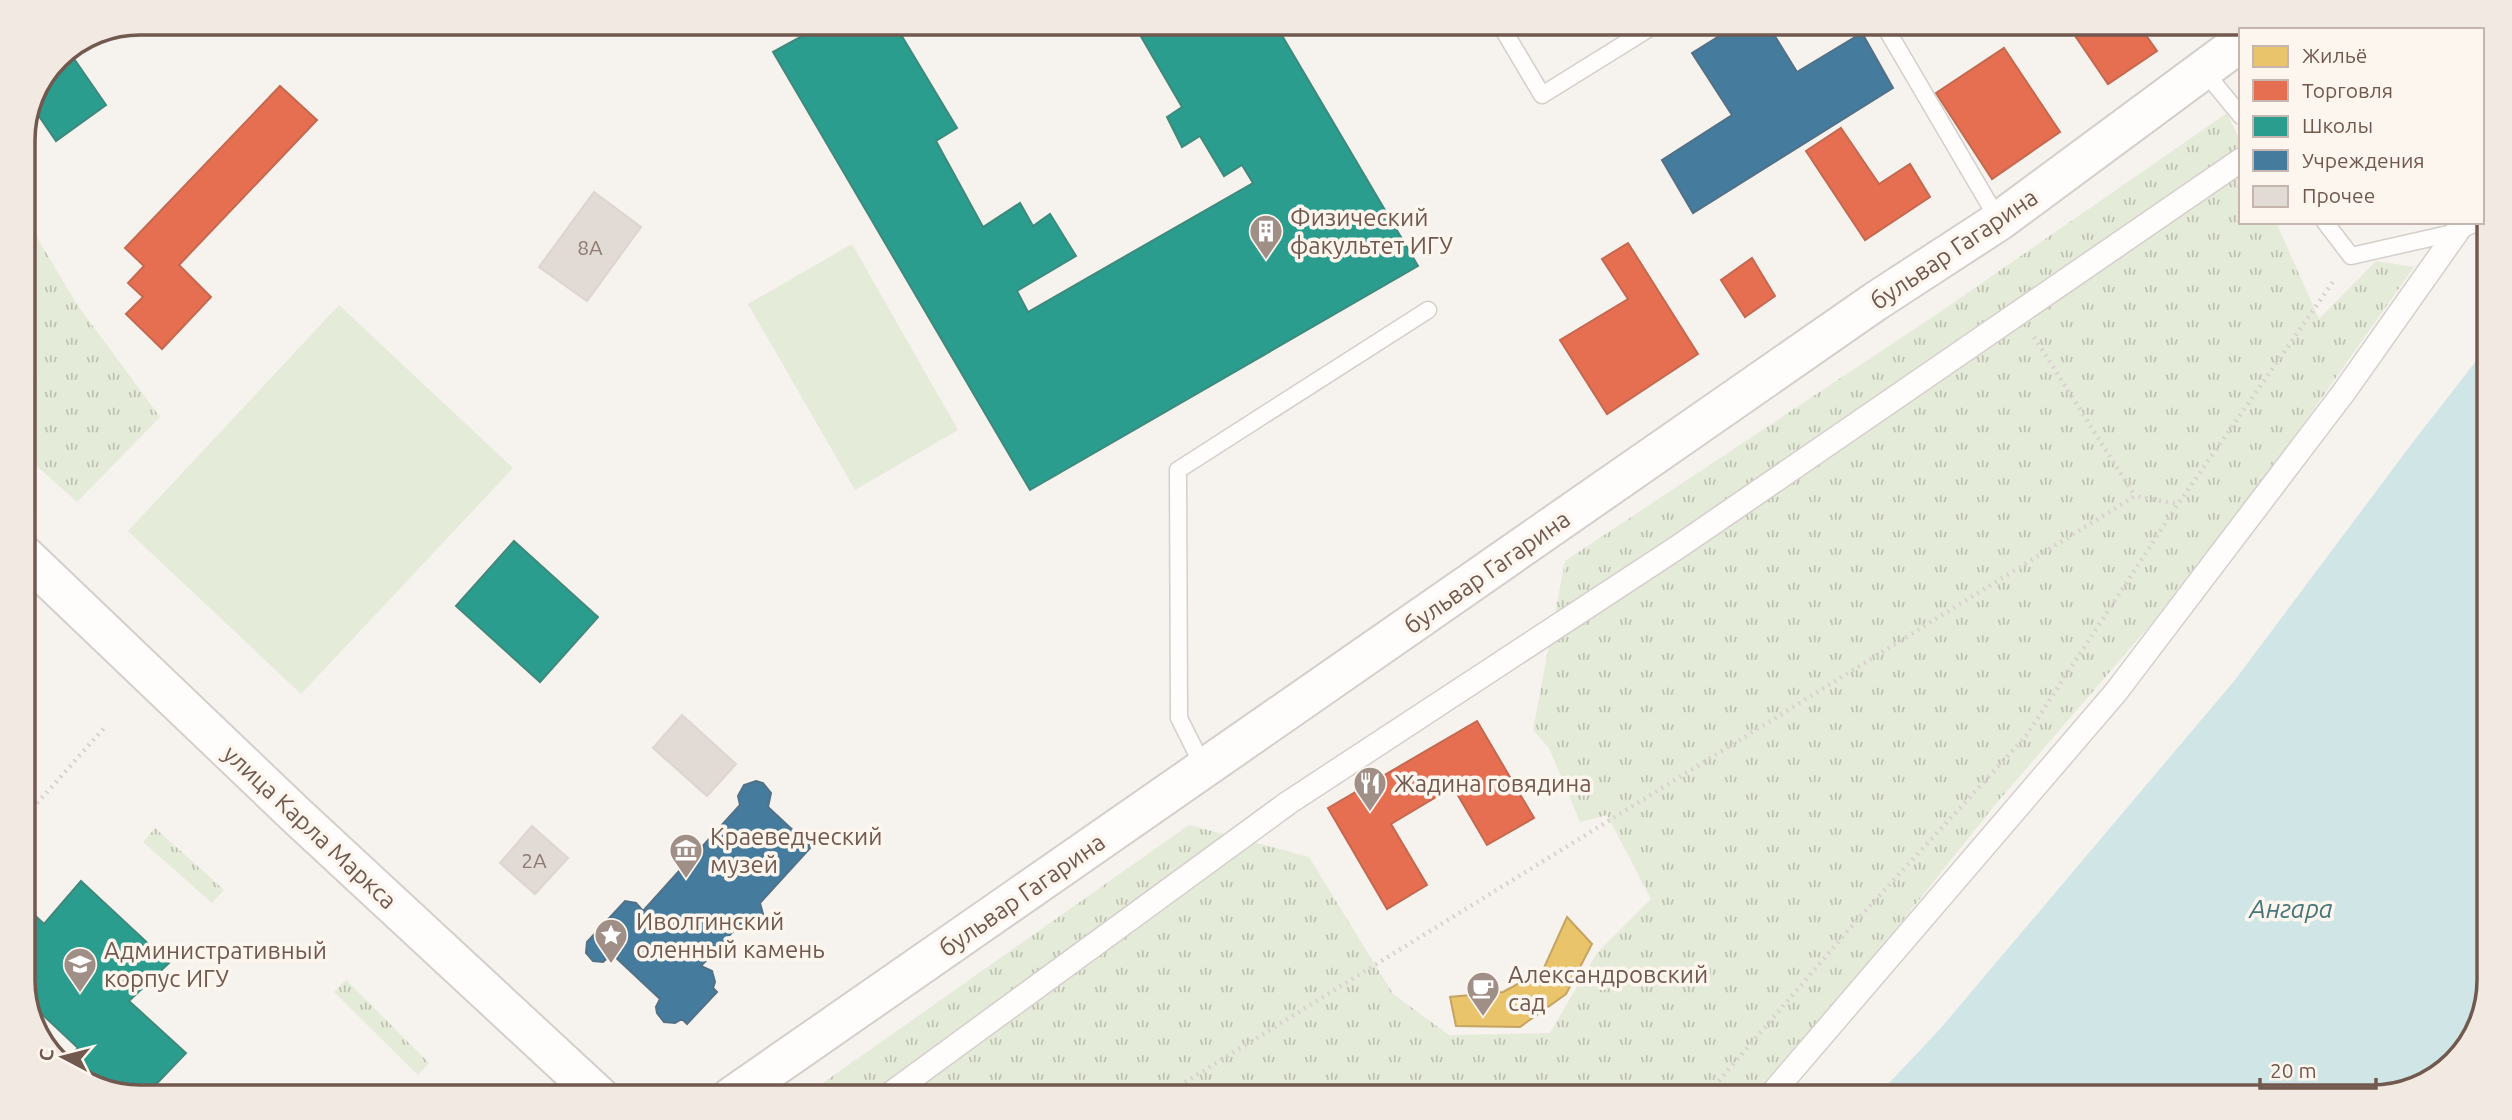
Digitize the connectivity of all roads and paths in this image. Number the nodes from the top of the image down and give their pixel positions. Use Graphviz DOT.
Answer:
graph roads {
  1 [pos="1506,35"];
  2 [pos="1639,35"];
  3 [pos="1891,35"];
  4 [pos="2239,44"];
  5 [pos="2204,71"];
  6 [pos="2239,114"];
  7 [pos="2239,161"];
  8 [pos="1999,221"];
  9 [pos="2327,224"];
  10 [pos="2459,227"];
  11 [pos="2351,256"];
  12 [pos="1428,310"];
  13 [pos="2019,313"];
  14 [pos="2135,496"];
  15 [pos="2178,504"];
  16 [pos="35,566"];
  17 [pos="105,727"];
  18 [pos="1204,768"];
  19 [pos="35,806"];
  20 [pos="587,1085"];
  21 [pos="748,1085"];
  22 [pos="902,1085"];
  23 [pos="1180,1085"];
  24 [pos="1715,1085"];
  25 [pos="1779,1085"];
  1 -- 2 [label="lane"];
  3 -- 8 [label="lane"];
  4 -- 5 [label="street, бульвар Гагарина"];
  5 -- 6 [label="lane"];
  5 -- 8 [label="street, бульвар Гагарина"];
  7 -- 13 [label="street"];
  8 -- 18 [label="street, бульвар Гагарина"];
  9 -- 11 [label="lane"];
  10 -- 11 [label="lane"];
  10 -- 25 [label="street"];
  11 -- 15 [label="path"];
  12 -- 18 [label="lane"];
  13 -- 14 [label="path"];
  13 -- 22 [label="street"];
  14 -- 15 [label="path"];
  14 -- 23 [label="path"];
  15 -- 24 [label="path"];
  16 -- 20 [label="street, улица Карла Маркса"];
  17 -- 19 [label="path"];
  18 -- 21 [label="street, бульвар Гагарина"];
}
